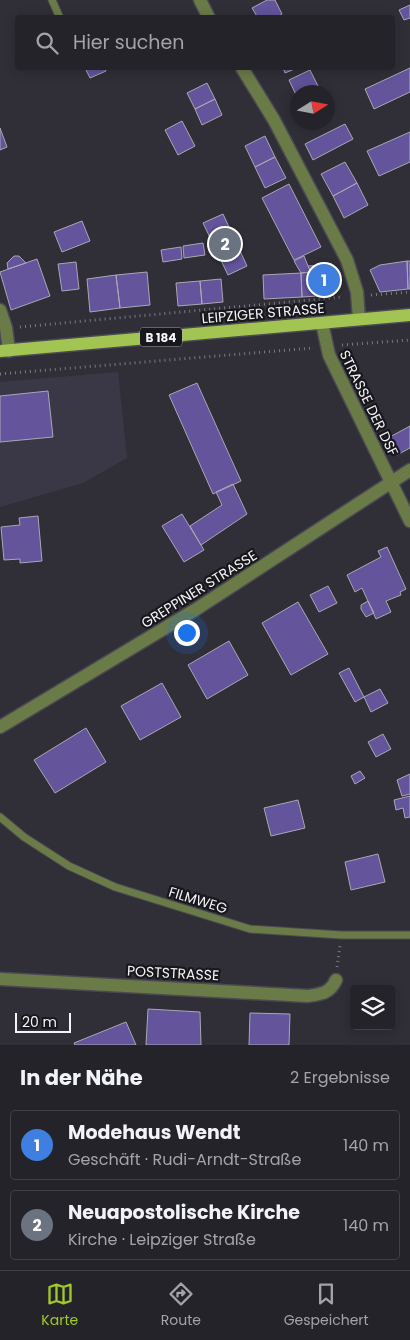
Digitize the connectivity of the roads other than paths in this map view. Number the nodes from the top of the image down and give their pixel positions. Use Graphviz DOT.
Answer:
graph roads {
  1 [pos="52,0"];
  2 [pos="200,0"];
  3 [pos="59,15"];
  4 [pos="208,15"];
  5 [pos="243,70"];
  6 [pos="0,310"];
  7 [pos="410,315"];
  8 [pos="359,319"];
  9 [pos="322,322"];
  10 [pos="5,351"];
  11 [pos="410,470"];
  12 [pos="391,482"];
  13 [pos="410,521"];
  14 [pos="0,727"];
  15 [pos="0,817"];
  16 [pos="410,934"];
  17 [pos="0,979"];
  18 [pos="336,980"];
  1 -- 3 [label="lane"];
  2 -- 4 [label="street"];
  5 -- 8 [label="street"];
  6 -- 10 [label="street"];
  7 -- 8 [label="main road, LEIPZIGER STRASSE / B 184"];
  8 -- 9 [label="main road, LEIPZIGER STRASSE / B 184"];
  9 -- 10 [label="main road, LEIPZIGER STRASSE / B 184"];
  9 -- 12 [label="street, STRASSE DER DSF"];
  11 -- 12 [label="street, GREPPINER STRASSE"];
  12 -- 13 [label="street, STRASSE DER DSF"];
  12 -- 14 [label="street, GREPPINER STRASSE"];
  15 -- 16 [label="lane, FILMWEG"];
  17 -- 18 [label="street, POSTSTRASSE"];
}
